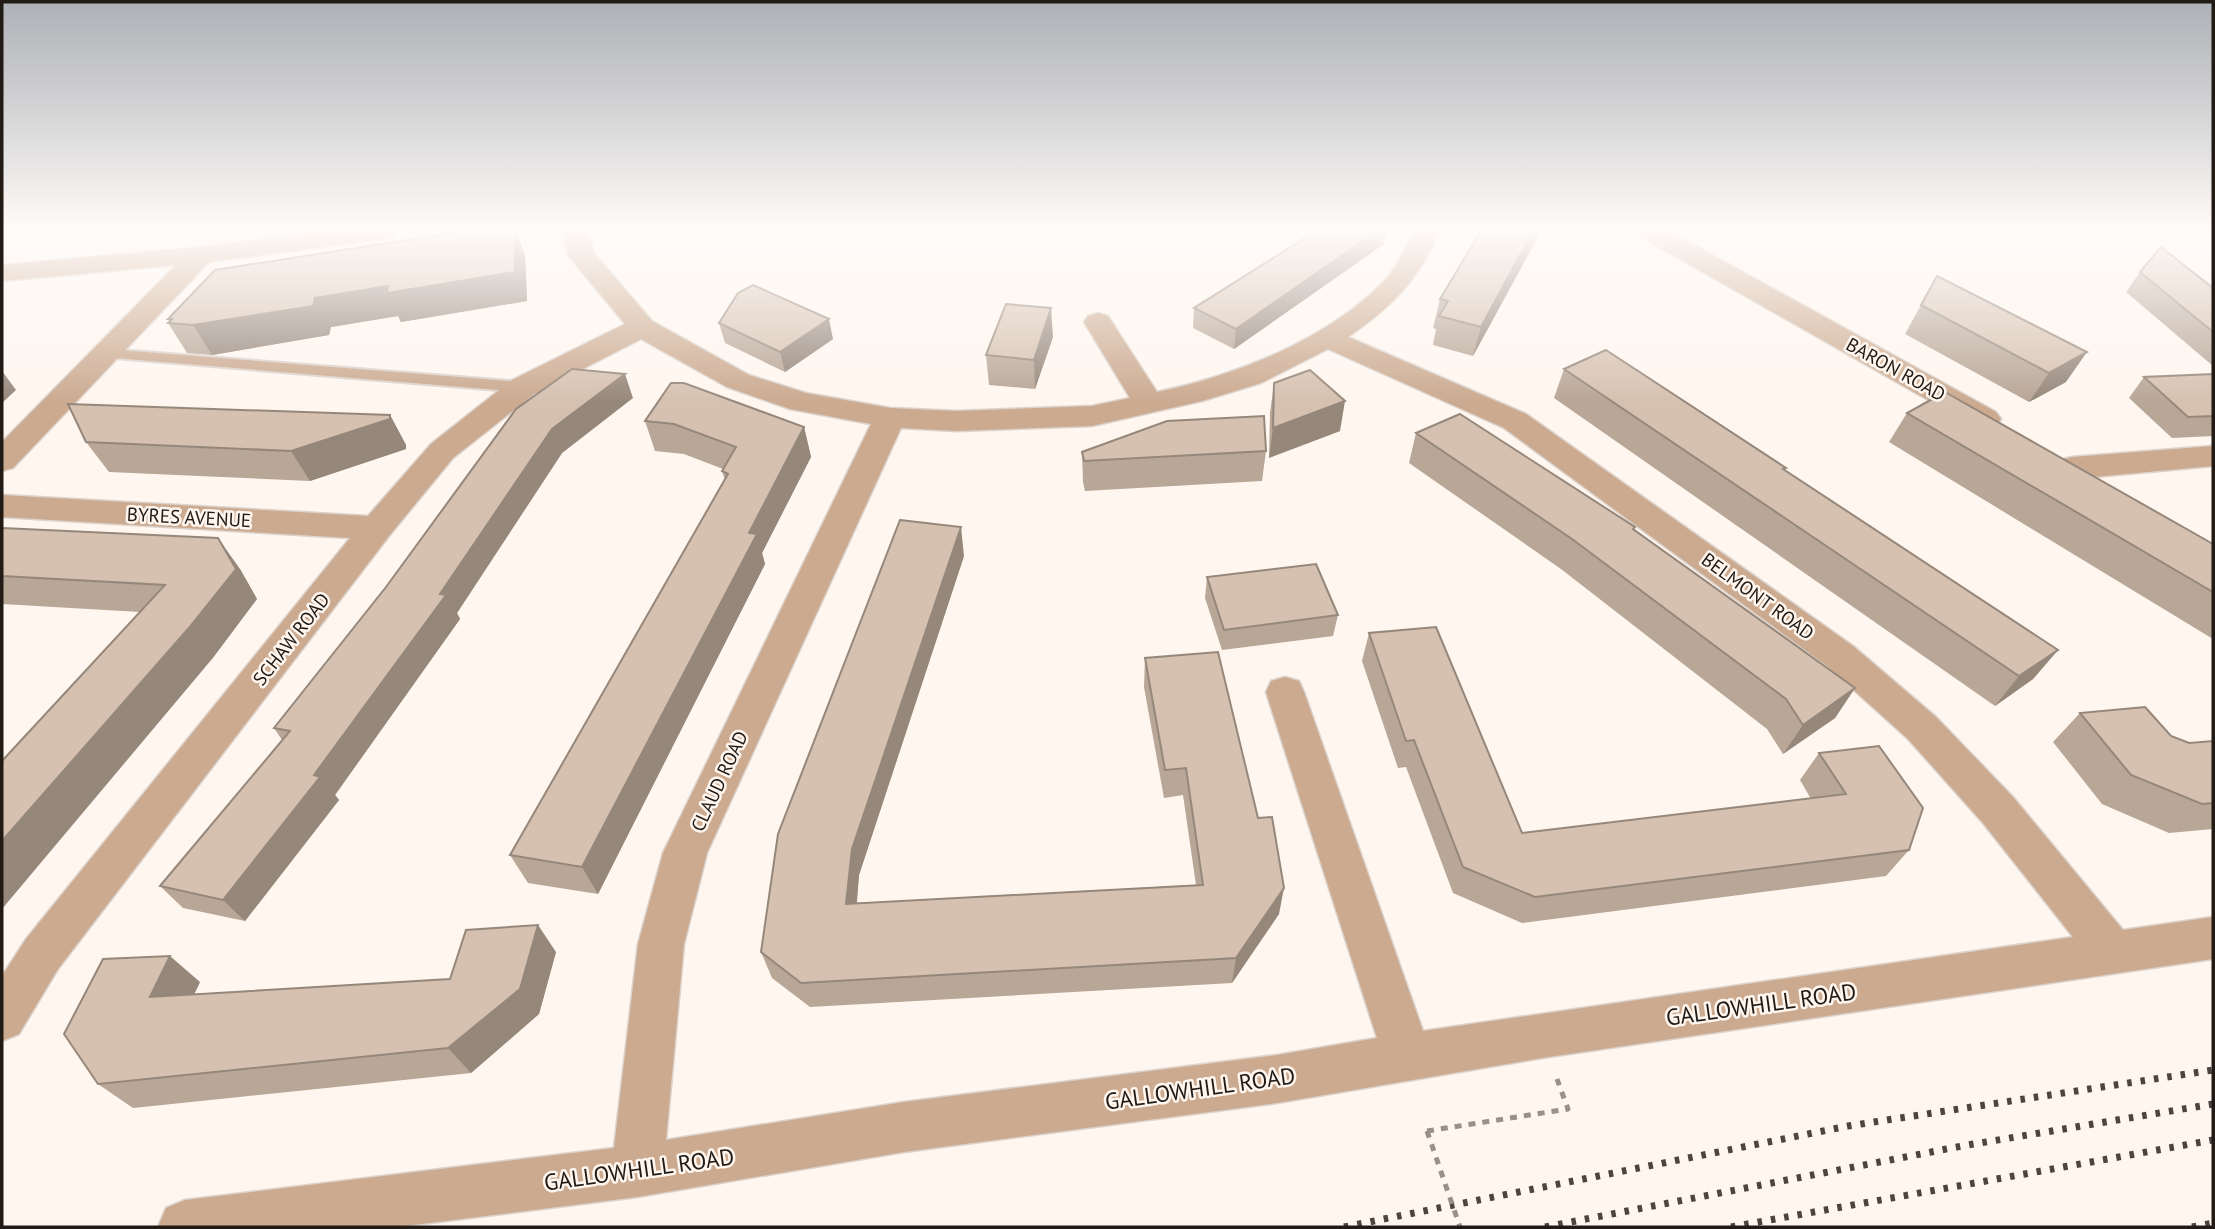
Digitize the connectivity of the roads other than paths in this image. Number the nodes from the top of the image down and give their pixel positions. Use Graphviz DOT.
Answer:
graph roads {
  1 [pos="169,288"];
  2 [pos="610,288"];
  3 [pos="1392,288"];
  4 [pos="1752,288"];
  5 [pos="1098,323"];
  6 [pos="642,327"];
  7 [pos="1327,338"];
  8 [pos="107,354"];
  9 [pos="523,387"];
  10 [pos="1149,404"];
  11 [pos="891,418"];
  12 [pos="2012,434"];
  13 [pos="2213,456"];
  14 [pos="2,461"];
  15 [pos="2060,461"];
  16 [pos="2119,495"];
  17 [pos="2,506"];
  18 [pos="377,528"];
  19 [pos="1285,692"];
  20 [pos="2213,938"];
  21 [pos="2113,953"];
  22 [pos="2,1018"];
  23 [pos="1408,1057"];
  24 [pos="637,1171"];
  25 [pos="185,1227"];
  1 -- 8 [label="street"];
  2 -- 6 [label="street"];
  3 -- 7 [label="street"];
  4 -- 12 [label="street, BARON ROAD"];
  5 -- 10 [label="street"];
  6 -- 9 [label="street, SCHAW ROAD"];
  6 -- 11 [label="street"];
  7 -- 10 [label="street"];
  7 -- 21 [label="street, BELMONT ROAD"];
  8 -- 9 [label="lane"];
  8 -- 14 [label="street"];
  9 -- 18 [label="street, SCHAW ROAD"];
  10 -- 11 [label="street"];
  11 -- 24 [label="street, CLAUD ROAD"];
  13 -- 15 [label="street"];
  15 -- 16 [label="street"];
  17 -- 18 [label="street, BYRES AVENUE"];
  18 -- 22 [label="street, SCHAW ROAD"];
  19 -- 23 [label="street"];
  20 -- 21 [label="street, GALLOWHILL ROAD"];
  21 -- 23 [label="street, GALLOWHILL ROAD"];
  23 -- 24 [label="street, GALLOWHILL ROAD"];
  24 -- 25 [label="street, GALLOWHILL ROAD"];
}
